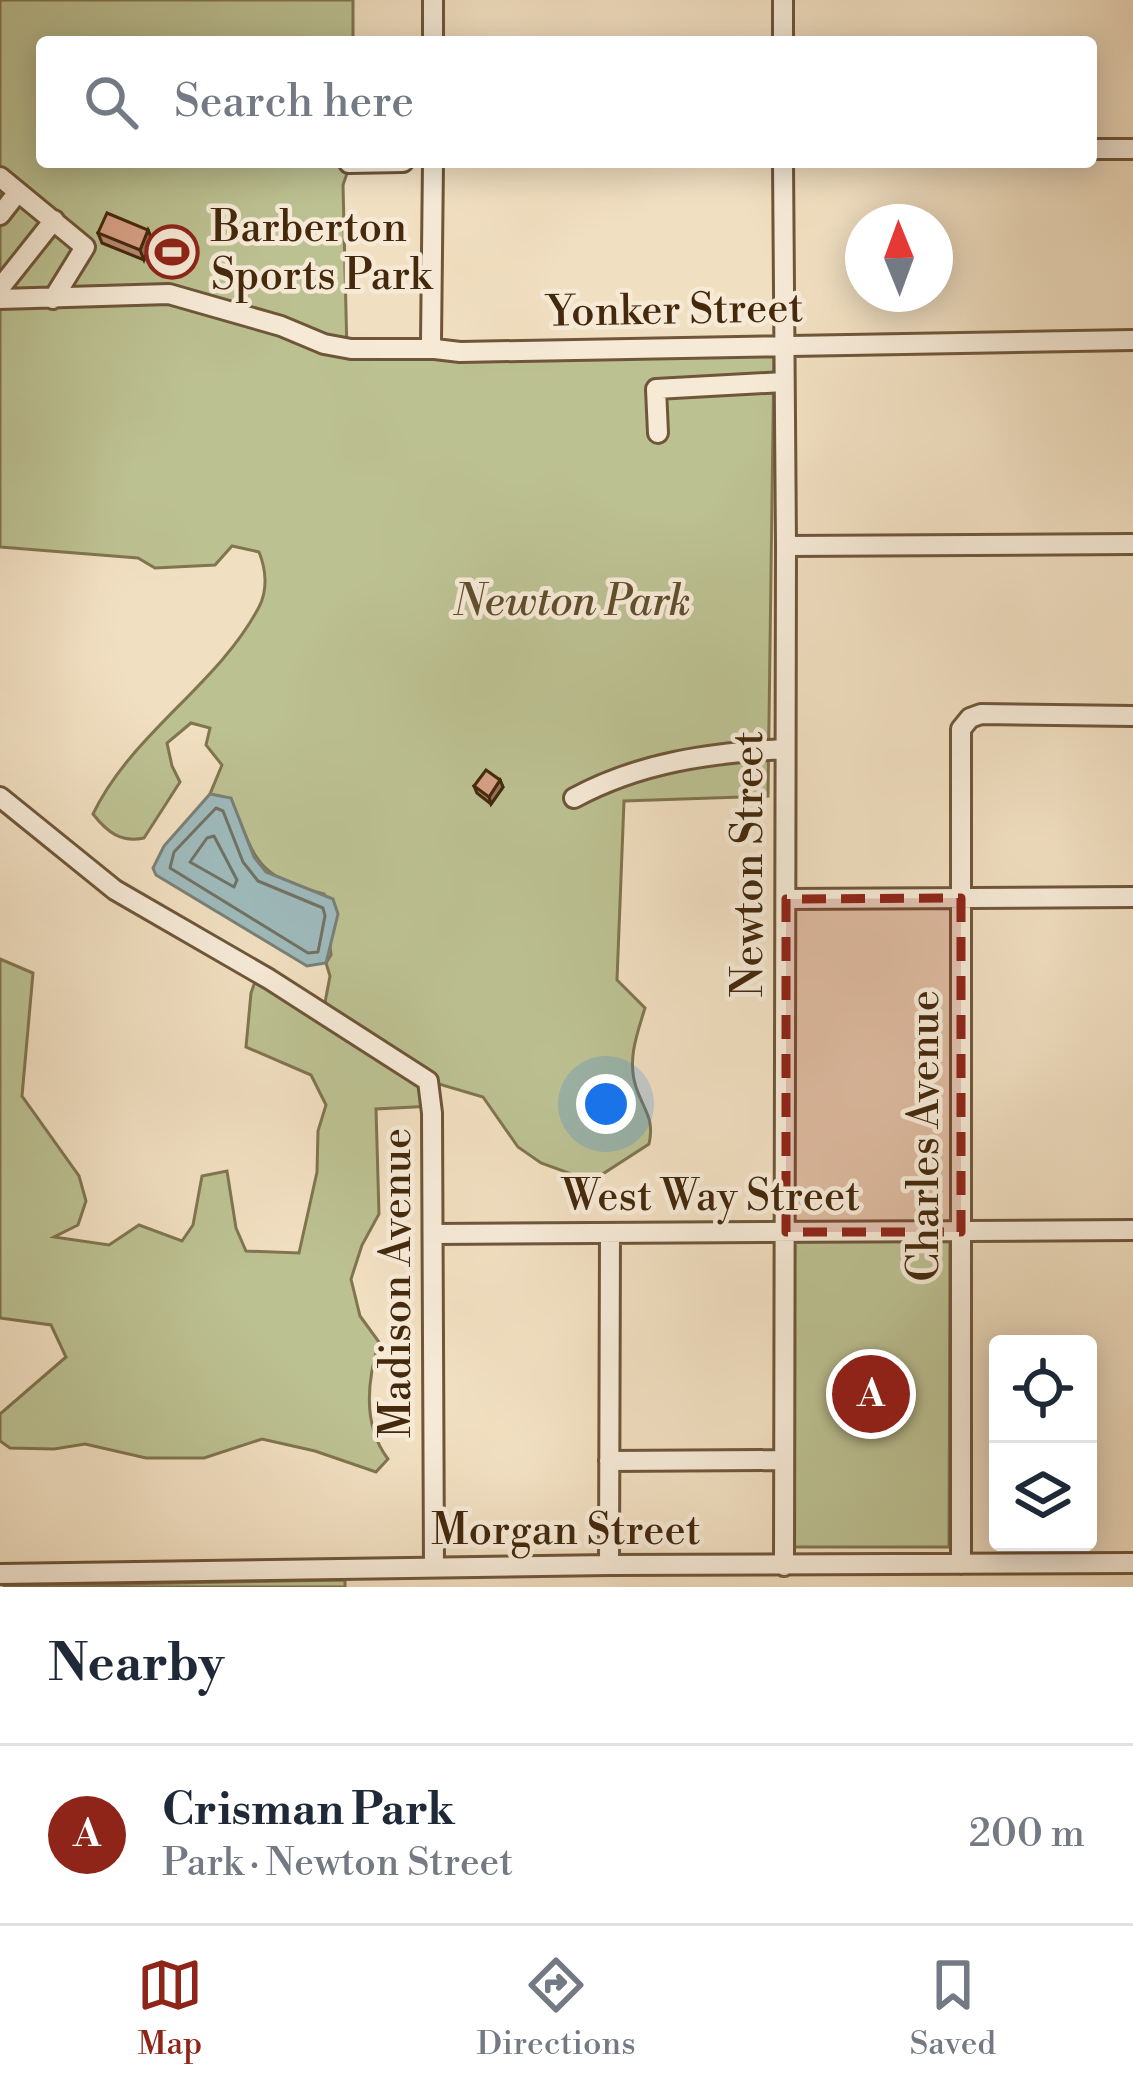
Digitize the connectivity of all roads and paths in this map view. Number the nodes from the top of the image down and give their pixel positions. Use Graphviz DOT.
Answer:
graph roads {
  1 [pos="433,0"];
  2 [pos="782,0"];
  3 [pos="433,36"];
  4 [pos="783,36"];
  5 [pos="1133,148"];
  6 [pos="1097,149"];
  7 [pos="433,168"];
  8 [pos="783,168"];
  9 [pos="0,177"];
  10 [pos="18,192"];
  11 [pos="0,215"];
  12 [pos="54,220"];
  13 [pos="0,288"];
  14 [pos="0,299"];
  15 [pos="53,299"];
  16 [pos="1133,340"];
  17 [pos="784,344"];
  18 [pos="435,349"];
  19 [pos="784,382"];
  20 [pos="658,433"];
  21 [pos="1133,544"];
  22 [pos="786,546"];
  23 [pos="1133,716"];
  24 [pos="784,749"];
  25 [pos="0,797"];
  26 [pos="574,798"];
  27 [pos="1133,897"];
  28 [pos="961,898"];
  29 [pos="786,899"];
  30 [pos="1133,1230"];
  31 [pos="610,1232"];
  32 [pos="786,1232"];
  33 [pos="961,1232"];
  34 [pos="433,1234"];
  35 [pos="784,1460"];
  36 [pos="609,1461"];
  37 [pos="896,1564"];
  38 [pos="961,1564"];
  39 [pos="1084,1564"];
  40 [pos="1133,1564"];
  41 [pos="609,1565"];
  42 [pos="784,1566"];
  43 [pos="434,1567"];
  44 [pos="0,1574"];
  45 [pos="543,1577"];
  46 [pos="896,1587"];
  47 [pos="1083,1587"];
  1 -- 3 [label="street"];
  2 -- 4 [label="street"];
  5 -- 6 [label="street"];
  7 -- 18 [label="street"];
  8 -- 17 [label="street, Newton Street"];
  9 -- 10 [label="street"];
  10 -- 11 [label="street"];
  10 -- 12 [label="street"];
  12 -- 13 [label="street"];
  12 -- 15 [label="street"];
  14 -- 15 [label="street, Yonker Street"];
  15 -- 18 [label="street, Yonker Street"];
  16 -- 17 [label="street, Yonker Street"];
  17 -- 18 [label="street, Yonker Street"];
  17 -- 19 [label="street, Newton Street"];
  19 -- 20 [label="street"];
  19 -- 22 [label="street, Newton Street"];
  21 -- 22 [label="street"];
  22 -- 24 [label="street, Newton Street"];
  23 -- 28 [label="street, Charles Avenue"];
  24 -- 26 [label="street"];
  24 -- 29 [label="street, Newton Street"];
  25 -- 34 [label="street, Madison Avenue"];
  27 -- 28 [label="street"];
  28 -- 29 [label="street"];
  28 -- 33 [label="street, Charles Avenue"];
  29 -- 32 [label="street, Newton Street"];
  30 -- 33 [label="street, West Way Street"];
  31 -- 32 [label="street, West Way Street"];
  31 -- 34 [label="street, West Way Street"];
  31 -- 36 [label="street"];
  32 -- 33 [label="street, West Way Street"];
  32 -- 35 [label="street, Newton Street"];
  33 -- 38 [label="street, Charles Avenue"];
  34 -- 43 [label="street, Madison Avenue"];
  35 -- 36 [label="street"];
  35 -- 42 [label="street, Newton Street"];
  36 -- 41 [label="street"];
  37 -- 38 [label="street, Morgan Street"];
  37 -- 42 [label="street, Morgan Street"];
  37 -- 46 [label="street"];
  38 -- 39 [label="street, Morgan Street"];
  39 -- 40 [label="street, Morgan Street"];
  39 -- 47 [label="street"];
  41 -- 42 [label="street, Morgan Street"];
  41 -- 45 [label="street, Morgan Street"];
  43 -- 44 [label="street, Morgan Street"];
  43 -- 45 [label="street, Morgan Street"];
}
